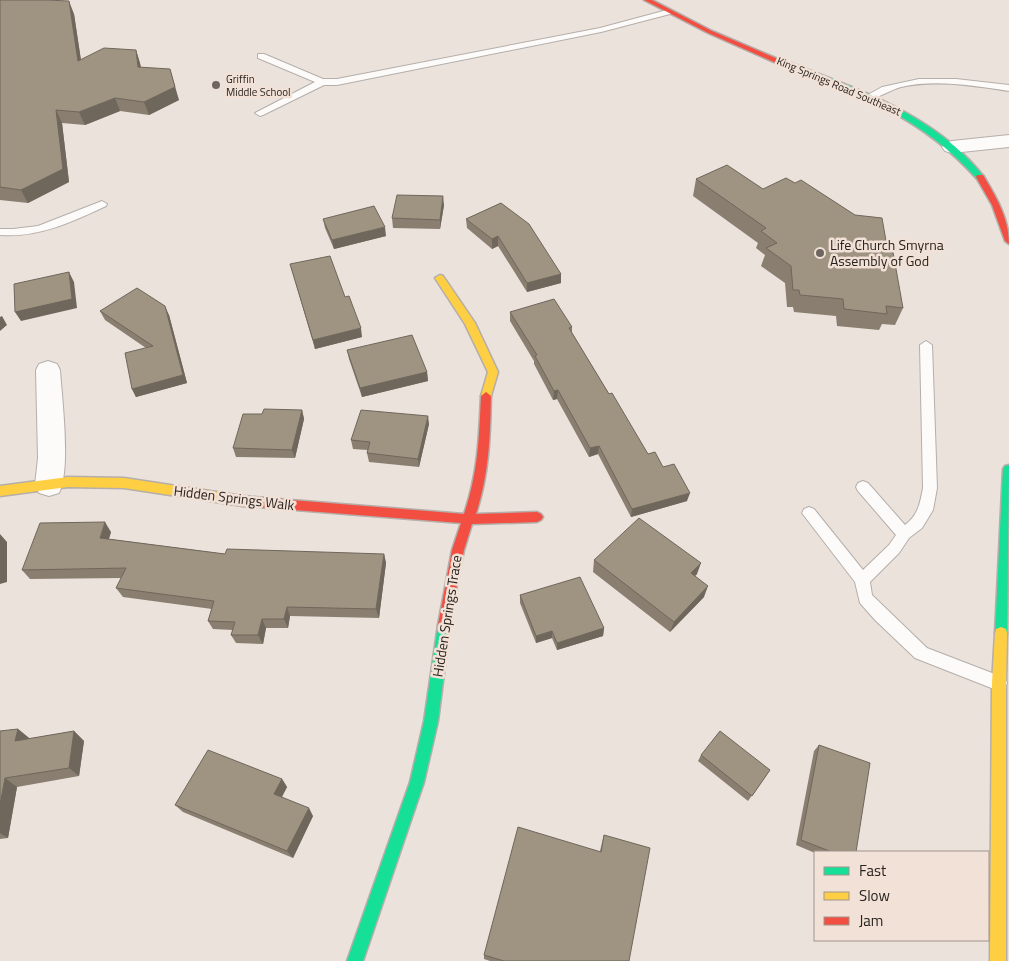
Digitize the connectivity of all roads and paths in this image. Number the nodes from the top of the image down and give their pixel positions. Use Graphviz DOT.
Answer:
graph roads {
  1 [pos="646,0"];
  2 [pos="668,12"];
  3 [pos="261,56"];
  4 [pos="322,82"];
  5 [pos="1009,88"];
  6 [pos="869,97"];
  7 [pos="260,113"];
  8 [pos="1009,141"];
  9 [pos="952,147"];
  10 [pos="102,204"];
  11 [pos="0,232"];
  12 [pos="1009,241"];
  13 [pos="440,278"];
  14 [pos="926,345"];
  15 [pos="48,370"];
  16 [pos="1009,469"];
  17 [pos="49,485"];
  18 [pos="863,487"];
  19 [pos="0,491"];
  20 [pos="809,513"];
  21 [pos="537,517"];
  22 [pos="468,519"];
  23 [pos="904,534"];
  24 [pos="1006,564"];
  25 [pos="862,580"];
  26 [pos="999,682"];
  27 [pos="355,961"];
  28 [pos="998,961"];
  1 -- 2 [label="street, King Springs Road Southeast"];
  2 -- 4 [label="lane"];
  2 -- 6 [label="street, King Springs Road Southeast"];
  3 -- 4 [label="lane"];
  4 -- 7 [label="lane"];
  5 -- 6 [label="lane"];
  6 -- 9 [label="street, King Springs Road Southeast"];
  8 -- 9 [label="street"];
  9 -- 12 [label="street, King Springs Road Southeast"];
  10 -- 11 [label="lane"];
  13 -- 22 [label="street, Hidden Springs Trace"];
  14 -- 23 [label="lane"];
  15 -- 17 [label="street"];
  16 -- 24 [label="street"];
  17 -- 19 [label="street, Hidden Springs Walk"];
  17 -- 22 [label="street, Hidden Springs Walk"];
  18 -- 23 [label="lane"];
  20 -- 25 [label="lane"];
  21 -- 22 [label="street, Hidden Springs Walk"];
  22 -- 27 [label="street, Hidden Springs Trace"];
  23 -- 25 [label="lane"];
  24 -- 26 [label="street"];
  25 -- 26 [label="lane"];
  26 -- 28 [label="street"];
}
